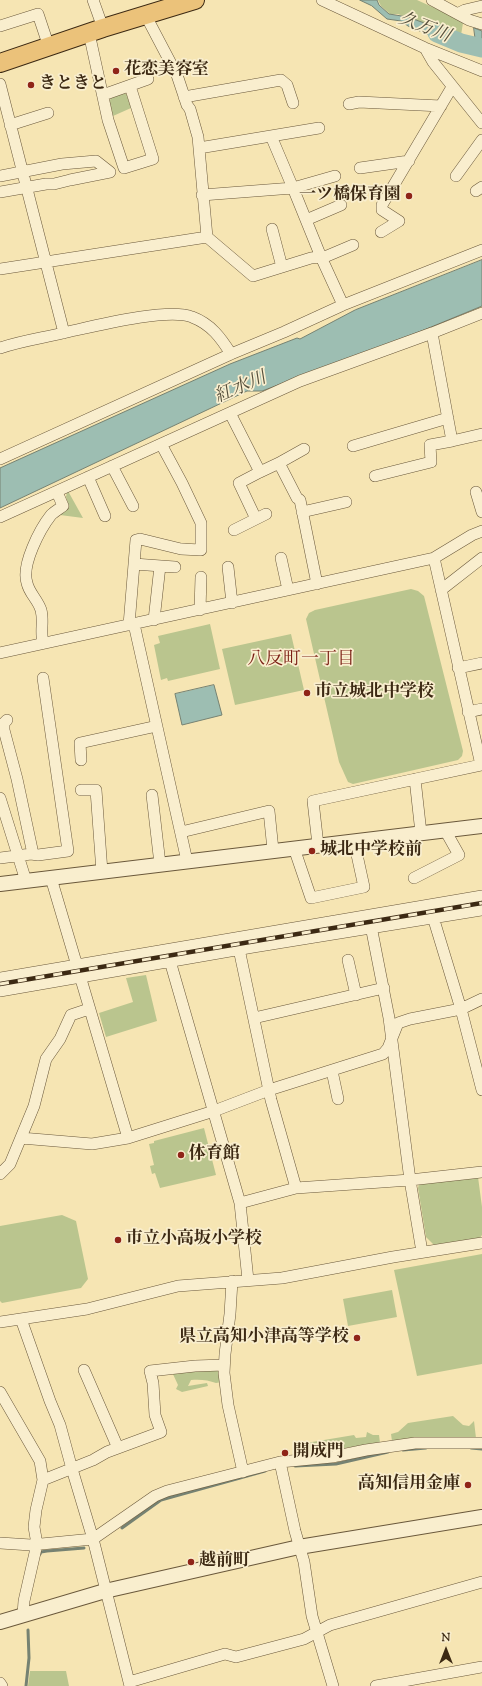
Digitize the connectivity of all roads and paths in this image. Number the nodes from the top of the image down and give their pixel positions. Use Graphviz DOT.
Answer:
graph roads {
  1 [pos="93,0"];
  2 [pos="195,0"];
  3 [pos="322,0"];
  4 [pos="432,0"];
  5 [pos="482,6"];
  6 [pos="459,13"];
  7 [pos="146,16"];
  8 [pos="482,24"];
  9 [pos="0,26"];
  10 [pos="96,31"];
  11 [pos="49,46"];
  12 [pos="425,48"];
  13 [pos="0,63"];
  14 [pos="482,71"];
  15 [pos="148,79"];
  16 [pos="0,84"];
  17 [pos="130,86"];
  18 [pos="452,87"];
  19 [pos="103,95"];
  20 [pos="184,97"];
  21 [pos="293,103"];
  22 [pos="348,104"];
  23 [pos="441,106"];
  24 [pos="48,113"];
  25 [pos="482,123"];
  26 [pos="10,125"];
  27 [pos="319,128"];
  28 [pos="271,136"];
  29 [pos="482,140"];
  30 [pos="199,148"];
  31 [pos="409,161"];
  32 [pos="360,168"];
  33 [pos="22,172"];
  34 [pos="0,176"];
  35 [pos="335,176"];
  36 [pos="456,176"];
  37 [pos="26,188"];
  38 [pos="293,188"];
  39 [pos="0,192"];
  40 [pos="202,195"];
  41 [pos="341,205"];
  42 [pos="306,220"];
  43 [pos="272,229"];
  44 [pos="381,232"];
  45 [pos="207,237"];
  46 [pos="353,245"];
  47 [pos="482,250"];
  48 [pos="321,257"];
  49 [pos="46,262"];
  50 [pos="282,267"];
  51 [pos="0,269"];
  52 [pos="343,305"];
  53 [pos="482,313"];
  54 [pos="64,333"];
  55 [pos="432,333"];
  56 [pos="0,348"];
  57 [pos="231,354"];
  58 [pos="230,413"];
  59 [pos="448,418"];
  60 [pos="482,434"];
  61 [pos="452,441"];
  62 [pos="161,444"];
  63 [pos="353,446"];
  64 [pos="304,449"];
  65 [pos="0,459"];
  66 [pos="279,463"];
  67 [pos="112,466"];
  68 [pos="260,472"];
  69 [pos="375,476"];
  70 [pos="88,478"];
  71 [pos="57,492"];
  72 [pos="476,492"];
  73 [pos="346,502"];
  74 [pos="132,506"];
  75 [pos="302,512"];
  76 [pos="482,512"];
  77 [pos="105,516"];
  78 [pos="0,517"];
  79 [pos="234,530"];
  80 [pos="482,531"];
  81 [pos="281,558"];
  82 [pos="434,558"];
  83 [pos="482,558"];
  84 [pos="134,564"];
  85 [pos="160,566"];
  86 [pos="176,567"];
  87 [pos="228,567"];
  88 [pos="201,577"];
  89 [pos="317,584"];
  90 [pos="288,590"];
  91 [pos="441,590"];
  92 [pos="232,603"];
  93 [pos="200,610"];
  94 [pos="154,620"];
  95 [pos="132,625"];
  96 [pos="42,643"];
  97 [pos="0,653"];
  98 [pos="482,663"];
  99 [pos="458,668"];
  100 [pos="42,678"];
  101 [pos="482,709"];
  102 [pos="468,712"];
  103 [pos="7,720"];
  104 [pos="157,726"];
  105 [pos="81,760"];
  106 [pos="415,779"];
  107 [pos="81,790"];
  108 [pos="152,795"];
  109 [pos="0,798"];
  110 [pos="482,826"];
  111 [pos="445,830"];
  112 [pos="181,832"];
  113 [pos="421,833"];
  114 [pos="354,841"];
  115 [pos="318,845"];
  116 [pos="294,848"];
  117 [pos="273,850"];
  118 [pos="33,854"];
  119 [pos="18,856"];
  120 [pos="0,858"];
  121 [pos="187,861"];
  122 [pos="160,864"];
  123 [pos="102,872"];
  124 [pos="51,878"];
  125 [pos="414,878"];
  126 [pos="26,881"];
  127 [pos="0,884"];
  128 [pos="482,896"];
  129 [pos="482,910"];
  130 [pos="369,914"];
  131 [pos="433,917"];
  132 [pos="371,928"];
  133 [pos="239,949"];
  134 [pos="348,960"];
  135 [pos="170,961"];
  136 [pos="76,964"];
  137 [pos="0,978"];
  138 [pos="80,978"];
  139 [pos="384,988"];
  140 [pos="0,991"];
  141 [pos="356,995"];
  142 [pos="482,1000"];
  143 [pos="89,1009"];
  144 [pos="461,1009"];
  145 [pos="254,1018"];
  146 [pos="392,1038"];
  147 [pos="332,1071"];
  148 [pos="269,1090"];
  149 [pos="482,1090"];
  150 [pos="338,1099"];
  151 [pos="214,1111"];
  152 [pos="21,1138"];
  153 [pos="128,1138"];
  154 [pos="482,1172"];
  155 [pos="0,1174"];
  156 [pos="410,1180"];
  157 [pos="296,1188"];
  158 [pos="240,1203"];
  159 [pos="482,1244"];
  160 [pos="422,1252"];
  161 [pos="248,1280"];
  162 [pos="232,1281"];
  163 [pos="21,1319"];
  164 [pos="0,1322"];
  165 [pos="224,1365"];
  166 [pos="84,1370"];
  167 [pos="0,1392"];
  168 [pos="482,1443"];
  169 [pos="118,1448"];
  170 [pos="280,1462"];
  171 [pos="72,1469"];
  172 [pos="244,1472"];
  173 [pos="43,1480"];
  174 [pos="482,1517"];
  175 [pos="93,1539"];
  176 [pos="0,1543"];
  177 [pos="37,1544"];
  178 [pos="299,1547"];
  179 [pos="482,1582"];
  180 [pos="105,1591"];
  181 [pos="23,1615"];
  182 [pos="0,1622"];
  183 [pos="317,1632"];
  184 [pos="482,1667"];
  185 [pos="0,1683"];
  186 [pos="129,1684"];
  187 [pos="2,1686"];
  188 [pos="333,1686"];
  189 [pos="376,1686"];
  1 -- 10 [label="street"];
  2 -- 7 [label="main road"];
  3 -- 12 [label="street"];
  4 -- 6 [label="street"];
  5 -- 6 [label="street"];
  6 -- 8 [label="street"];
  7 -- 10 [label="main road"];
  7 -- 20 [label="street"];
  9 -- 11 [label="street"];
  10 -- 11 [label="main road"];
  10 -- 19 [label="street"];
  11 -- 13 [label="main road"];
  12 -- 14 [label="street"];
  12 -- 18 [label="street"];
  15 -- 17 [label="street"];
  16 -- 26 [label="street"];
  17 -- 19 [label="street"];
  17 -- 19 [label="street"];
  18 -- 23 [label="street"];
  18 -- 25 [label="street"];
  20 -- 21 [label="street"];
  20 -- 30 [label="street"];
  22 -- 23 [label="street"];
  23 -- 31 [label="street"];
  24 -- 26 [label="street"];
  26 -- 33 [label="street"];
  27 -- 28 [label="street"];
  28 -- 30 [label="street"];
  28 -- 38 [label="street"];
  29 -- 36 [label="street"];
  30 -- 40 [label="street"];
  31 -- 32 [label="street"];
  31 -- 44 [label="street"];
  33 -- 34 [label="street"];
  33 -- 37 [label="street"];
  33 -- 37 [label="street"];
  35 -- 38 [label="street"];
  37 -- 39 [label="street"];
  37 -- 49 [label="street"];
  38 -- 40 [label="street"];
  38 -- 42 [label="street"];
  40 -- 45 [label="street"];
  41 -- 42 [label="street"];
  42 -- 48 [label="street"];
  43 -- 50 [label="street"];
  45 -- 49 [label="street"];
  45 -- 50 [label="street"];
  46 -- 48 [label="street"];
  47 -- 52 [label="street"];
  48 -- 50 [label="street"];
  48 -- 52 [label="street"];
  49 -- 51 [label="street"];
  49 -- 54 [label="street"];
  52 -- 57 [label="street"];
  53 -- 55 [label="street"];
  54 -- 56 [label="street"];
  54 -- 57 [label="street"];
  55 -- 58 [label="street"];
  55 -- 59 [label="street"];
  57 -- 65 [label="street"];
  58 -- 62 [label="street"];
  58 -- 68 [label="street"];
  59 -- 61 [label="street"];
  59 -- 63 [label="street"];
  60 -- 61 [label="street"];
  61 -- 69 [label="street"];
  62 -- 67 [label="street"];
  62 -- 84 [label="street"];
  64 -- 66 [label="street"];
  66 -- 68 [label="street"];
  66 -- 75 [label="street"];
  67 -- 70 [label="street"];
  67 -- 74 [label="street"];
  68 -- 79 [label="street"];
  70 -- 71 [label="street"];
  70 -- 77 [label="street"];
  71 -- 78 [label="street"];
  71 -- 96 [label="street"];
  72 -- 76 [label="street"];
  73 -- 75 [label="street"];
  75 -- 89 [label="street"];
  80 -- 82 [label="street"];
  81 -- 90 [label="street"];
  82 -- 89 [label="street"];
  82 -- 91 [label="street"];
  83 -- 91 [label="street"];
  84 -- 85 [label="street"];
  84 -- 95 [label="street"];
  85 -- 86 [label="street"];
  85 -- 94 [label="street"];
  87 -- 92 [label="street"];
  88 -- 93 [label="street"];
  89 -- 90 [label="street"];
  90 -- 92 [label="street"];
  91 -- 99 [label="street"];
  92 -- 93 [label="street"];
  93 -- 94 [label="street"];
  94 -- 95 [label="street"];
  95 -- 96 [label="street"];
  95 -- 104 [label="street"];
  96 -- 97 [label="street"];
  98 -- 99 [label="street"];
  99 -- 102 [label="street"];
  100 -- 118 [label="street"];
  101 -- 102 [label="street"];
  102 -- 106 [label="street"];
  103 -- 118 [label="street"];
  104 -- 105 [label="street"];
  104 -- 112 [label="street"];
  106 -- 113 [label="street"];
  106 -- 115 [label="street"];
  107 -- 123 [label="street"];
  108 -- 122 [label="street"];
  109 -- 119 [label="street"];
  110 -- 111 [label="street"];
  111 -- 113 [label="street"];
  111 -- 125 [label="street"];
  112 -- 117 [label="street"];
  112 -- 121 [label="street"];
  113 -- 114 [label="street"];
  114 -- 115 [label="street"];
  114 -- 116 [label="street"];
  115 -- 116 [label="street"];
  116 -- 117 [label="street"];
  117 -- 121 [label="street"];
  118 -- 119 [label="street"];
  119 -- 120 [label="street"];
  119 -- 126 [label="street"];
  121 -- 122 [label="street"];
  122 -- 123 [label="street"];
  123 -- 124 [label="street"];
  124 -- 126 [label="street"];
  124 -- 136 [label="street"];
  126 -- 127 [label="street"];
  128 -- 130 [label="street"];
  129 -- 131 [label="street"];
  130 -- 132 [label="street"];
  130 -- 136 [label="street"];
  131 -- 132 [label="street"];
  131 -- 144 [label="street"];
  132 -- 133 [label="street"];
  132 -- 139 [label="street"];
  133 -- 135 [label="street"];
  133 -- 145 [label="street"];
  134 -- 141 [label="street"];
  135 -- 138 [label="street"];
  135 -- 151 [label="street"];
  136 -- 137 [label="street"];
  136 -- 138 [label="street"];
  138 -- 140 [label="street"];
  138 -- 143 [label="street"];
  139 -- 141 [label="street"];
  139 -- 146 [label="street"];
  141 -- 145 [label="street"];
  142 -- 144 [label="street"];
  143 -- 152 [label="street"];
  143 -- 153 [label="street"];
  144 -- 146 [label="street"];
  144 -- 149 [label="street"];
  145 -- 148 [label="street"];
  146 -- 147 [label="street"];
  146 -- 156 [label="street"];
  147 -- 148 [label="street"];
  147 -- 150 [label="street"];
  148 -- 151 [label="street"];
  148 -- 157 [label="street"];
  151 -- 153 [label="street"];
  151 -- 158 [label="street"];
  152 -- 153 [label="street"];
  152 -- 155 [label="street"];
  154 -- 156 [label="street"];
  156 -- 157 [label="street"];
  156 -- 160 [label="street"];
  157 -- 158 [label="street"];
  158 -- 161 [label="street"];
  159 -- 160 [label="street"];
  160 -- 161 [label="street"];
  161 -- 162 [label="street"];
  162 -- 163 [label="street"];
  162 -- 165 [label="street"];
  163 -- 164 [label="street"];
  163 -- 171 [label="street"];
  165 -- 169 [label="street"];
  165 -- 172 [label="street"];
  166 -- 169 [label="street"];
  167 -- 173 [label="street"];
  168 -- 170 [label="street"];
  169 -- 171 [label="street"];
  170 -- 172 [label="street"];
  170 -- 178 [label="street"];
  171 -- 173 [label="street"];
  171 -- 175 [label="street"];
  172 -- 175 [label="street"];
  173 -- 177 [label="street"];
  174 -- 178 [label="street"];
  175 -- 177 [label="street"];
  175 -- 180 [label="street"];
  176 -- 177 [label="street"];
  177 -- 181 [label="street"];
  178 -- 180 [label="street"];
  178 -- 183 [label="street"];
  179 -- 183 [label="street"];
  180 -- 181 [label="street"];
  180 -- 186 [label="street"];
  181 -- 182 [label="street"];
  183 -- 186 [label="street"];
  183 -- 188 [label="street"];
  184 -- 189 [label="street"];
  185 -- 187 [label="street"];
}
